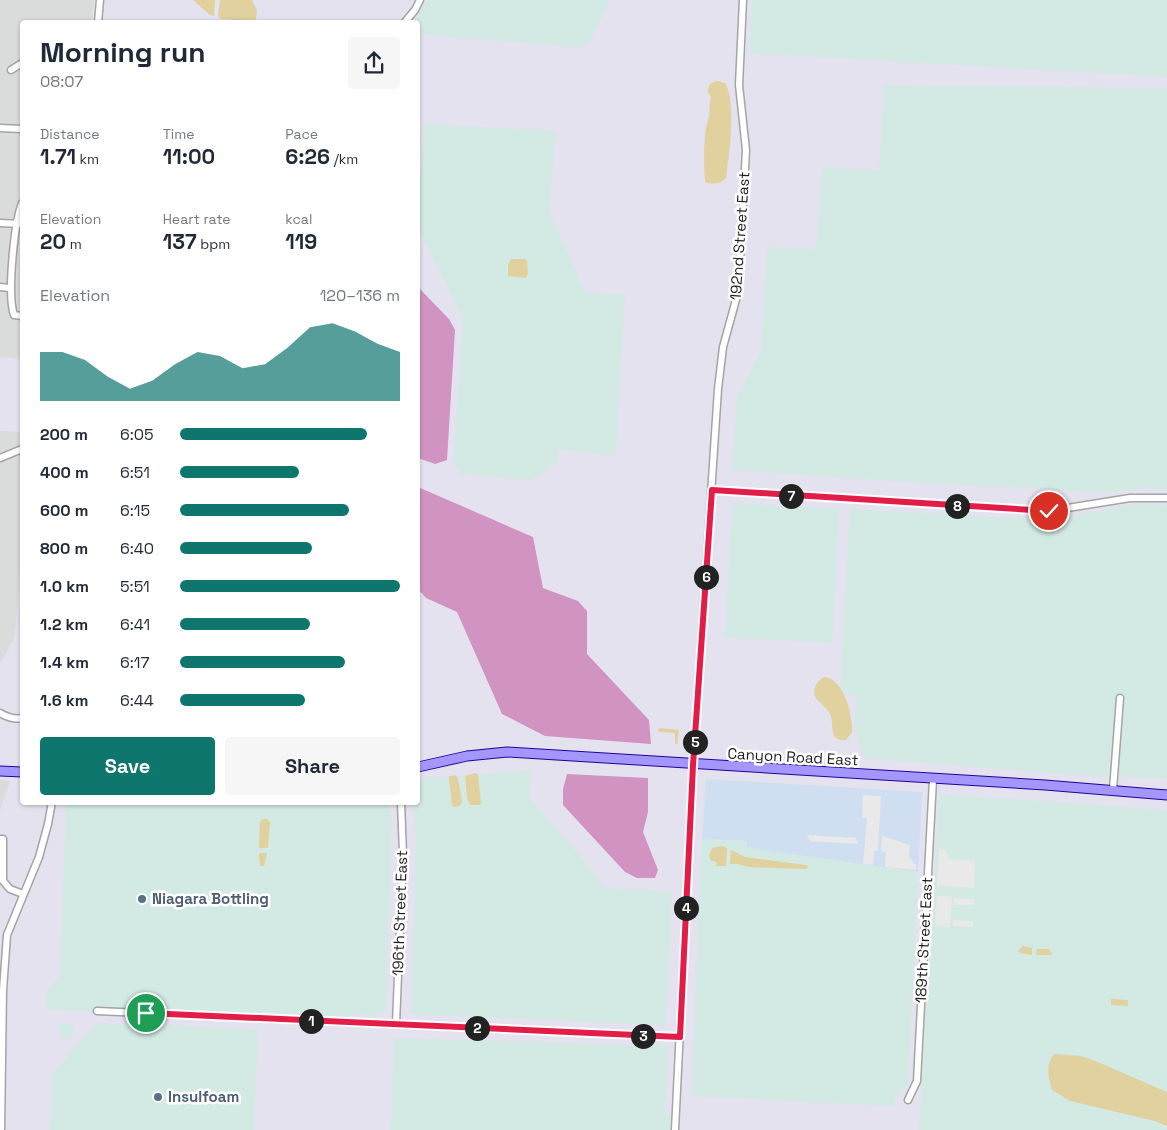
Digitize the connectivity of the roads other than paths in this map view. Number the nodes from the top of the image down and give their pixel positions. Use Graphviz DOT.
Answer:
graph roads {
  1 [pos="99,0"];
  2 [pos="420,0"];
  3 [pos="743,0"];
  4 [pos="98,20"];
  5 [pos="407,20"];
  6 [pos="20,64"];
  7 [pos="11,70"];
  8 [pos="0,128"];
  9 [pos="20,129"];
  10 [pos="20,208"];
  11 [pos="0,223"];
  12 [pos="20,224"];
  13 [pos="0,287"];
  14 [pos="10,288"];
  15 [pos="20,316"];
  16 [pos="20,450"];
  17 [pos="0,458"];
  18 [pos="712,490"];
  19 [pos="1167,498"];
  20 [pos="1120,698"];
  21 [pos="0,713"];
  22 [pos="20,718"];
  23 [pos="693,765"];
  24 [pos="420,766"];
  25 [pos="0,771"];
  26 [pos="20,772"];
  27 [pos="933,779"];
  28 [pos="1114,790"];
  29 [pos="1167,796"];
  30 [pos="51,805"];
  31 [pos="401,805"];
  32 [pos="0,839"];
  33 [pos="23,894"];
  34 [pos="2,990"];
  35 [pos="97,1011"];
  36 [pos="396,1024"];
  37 [pos="680,1037"];
  38 [pos="1,1091"];
  39 [pos="908,1100"];
  40 [pos="1,1130"];
  41 [pos="676,1130"];
  1 -- 4 [label="street"];
  2 -- 5 [label="street"];
  3 -- 18 [label="street, 192nd Street East"];
  6 -- 7 [label="street"];
  8 -- 9 [label="street"];
  10 -- 12 [label="street"];
  11 -- 12 [label="street"];
  12 -- 14 [label="street"];
  13 -- 14 [label="street"];
  14 -- 15 [label="street"];
  16 -- 17 [label="street"];
  18 -- 19 [label="street"];
  18 -- 23 [label="street, 192nd Street East"];
  20 -- 28 [label="street"];
  21 -- 22 [label="street"];
  23 -- 24 [label="main road, Canyon Road East"];
  23 -- 27 [label="main road, Canyon Road East"];
  23 -- 37 [label="street, 192nd Street East"];
  25 -- 26 [label="main road"];
  27 -- 28 [label="main road, Canyon Road East"];
  27 -- 39 [label="street, 189th Street East"];
  28 -- 29 [label="main road, Canyon Road East"];
  30 -- 33 [label="street"];
  31 -- 36 [label="street, 196th Street East"];
  32 -- 33 [label="street"];
  33 -- 34 [label="street"];
  34 -- 38 [label="street"];
  35 -- 36 [label="street"];
  36 -- 37 [label="street"];
  37 -- 41 [label="street, 192nd Street East"];
  38 -- 40 [label="street"];
}
